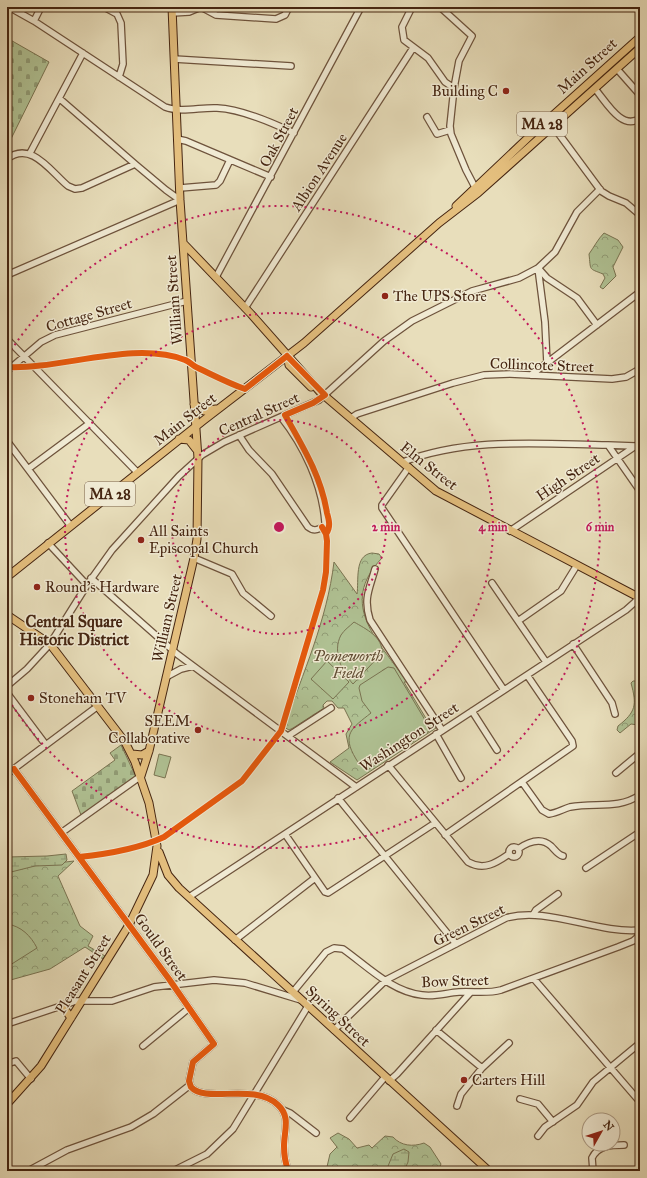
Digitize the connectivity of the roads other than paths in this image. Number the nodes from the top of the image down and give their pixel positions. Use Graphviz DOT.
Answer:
graph roads {
  1 [pos="9,7"];
  2 [pos="41,7"];
  3 [pos="104,7"];
  4 [pos="201,7"];
  5 [pos="289,7"];
  6 [pos="361,7"];
  7 [pos="412,7"];
  8 [pos="440,7"];
  9 [pos="172,10"];
  10 [pos="34,21"];
  11 [pos="640,37"];
  12 [pos="413,48"];
  13 [pos="640,48"];
  14 [pos="83,53"];
  15 [pos="174,59"];
  16 [pos="291,66"];
  17 [pos="617,69"];
  18 [pos="119,77"];
  19 [pos="454,88"];
  20 [pos="595,89"];
  21 [pos="640,95"];
  22 [pos="60,99"];
  23 [pos="566,103"];
  24 [pos="176,109"];
  25 [pos="567,114"];
  26 [pos="428,117"];
  27 [pos="640,118"];
  28 [pos="552,126"];
  29 [pos="450,130"];
  30 [pos="294,133"];
  31 [pos="178,139"];
  32 [pos="513,152"];
  33 [pos="30,153"];
  34 [pos="7,158"];
  35 [pos="230,160"];
  36 [pos="515,160"];
  37 [pos="135,164"];
  38 [pos="270,177"];
  39 [pos="180,188"];
  40 [pos="600,189"];
  41 [pos="476,190"];
  42 [pos="180,200"];
  43 [pos="640,215"];
  44 [pos="184,244"];
  45 [pos="538,268"];
  46 [pos="7,275"];
  47 [pos="216,277"];
  48 [pos="640,292"];
  49 [pos="187,301"];
  50 [pos="245,308"];
  51 [pos="597,324"];
  52 [pos="7,340"];
  53 [pos="287,356"];
  54 [pos="24,357"];
  55 [pos="547,363"];
  56 [pos="640,369"];
  57 [pos="7,371"];
  58 [pos="531,375"];
  59 [pos="322,394"];
  60 [pos="194,404"];
  61 [pos="218,409"];
  62 [pos="281,417"];
  63 [pos="351,418"];
  64 [pos="90,423"];
  65 [pos="196,426"];
  66 [pos="239,435"];
  67 [pos="179,439"];
  68 [pos="7,441"];
  69 [pos="608,445"];
  70 [pos="638,445"];
  71 [pos="198,455"];
  72 [pos="618,458"];
  73 [pos="406,465"];
  74 [pos="28,469"];
  75 [pos="137,472"];
  76 [pos="640,491"];
  77 [pos="70,525"];
  78 [pos="510,531"];
  79 [pos="48,543"];
  80 [pos="194,558"];
  81 [pos="577,565"];
  82 [pos="375,569"];
  83 [pos="7,576"];
  84 [pos="91,578"];
  85 [pos="492,583"];
  86 [pos="87,585"];
  87 [pos="639,597"];
  88 [pos="7,615"];
  89 [pos="271,616"];
  90 [pos="518,620"];
  91 [pos="50,644"];
  92 [pos="574,644"];
  93 [pos="173,650"];
  94 [pos="546,662"];
  95 [pos="193,666"];
  96 [pos="527,675"];
  97 [pos="166,677"];
  98 [pos="7,686"];
  99 [pos="504,690"];
  100 [pos="7,693"];
  101 [pos="98,706"];
  102 [pos="331,708"];
  103 [pos="472,711"];
  104 [pos="615,714"];
  105 [pos="442,730"];
  106 [pos="436,734"];
  107 [pos="288,736"];
  108 [pos="46,745"];
  109 [pos="497,750"];
  110 [pos="149,751"];
  111 [pos="640,753"];
  112 [pos="132,754"];
  113 [pos="388,766"];
  114 [pos="14,769"];
  115 [pos="616,772"];
  116 [pos="7,774"];
  117 [pos="141,776"];
  118 [pos="461,778"];
  119 [pos="522,782"];
  120 [pos="356,787"];
  121 [pos="640,795"];
  122 [pos="338,798"];
  123 [pos="435,823"];
  124 [pos="640,832"];
  125 [pos="61,833"];
  126 [pos="284,834"];
  127 [pos="445,835"];
  128 [pos="157,846"];
  129 [pos="385,856"];
  130 [pos="563,856"];
  131 [pos="163,866"];
  132 [pos="586,868"];
  133 [pos="153,875"];
  134 [pos="315,878"];
  135 [pos="171,879"];
  136 [pos="558,894"];
  137 [pos="189,897"];
  138 [pos="533,915"];
  139 [pos="129,925"];
  140 [pos="640,930"];
  141 [pos="640,935"];
  142 [pos="236,940"];
  143 [pos="456,944"];
  144 [pos="534,978"];
  145 [pos="386,980"];
  146 [pos="173,984"];
  147 [pos="293,992"];
  148 [pos="470,992"];
  149 [pos="82,1000"];
  150 [pos="305,1003"];
  151 [pos="62,1005"];
  152 [pos="189,1008"];
  153 [pos="71,1018"];
  154 [pos="7,1024"];
  155 [pos="334,1030"];
  156 [pos="436,1030"];
  157 [pos="509,1043"];
  158 [pos="640,1043"];
  159 [pos="143,1046"];
  160 [pos="7,1064"];
  161 [pos="482,1068"];
  162 [pos="609,1068"];
  163 [pos="31,1079"];
  164 [pos="387,1079"];
  165 [pos="190,1085"];
  166 [pos="256,1094"];
  167 [pos="520,1099"];
  168 [pos="640,1102"];
  169 [pos="7,1104"];
  170 [pos="457,1106"];
  171 [pos="282,1110"];
  172 [pos="350,1118"];
  173 [pos="553,1122"];
  174 [pos="316,1133"];
  175 [pos="538,1136"];
  176 [pos="624,1145"];
  177 [pos="185,1169"];
  178 [pos="288,1170"];
  179 [pos="486,1170"];
  180 [pos="28,1171"];
  181 [pos="173,1171"];
  182 [pos="593,1171"];
  1 -- 10 [label="street"];
  2 -- 10 [label="street"];
  3 -- 18 [label="street"];
  4 -- 5 [label="street"];
  4 -- 9 [label="street"];
  6 -- 30 [label="street, Oak Street"];
  7 -- 12 [label="street"];
  8 -- 19 [label="street"];
  9 -- 15 [label="main road, William Street"];
  10 -- 14 [label="street"];
  11 -- 23 [label="main road, Main Street / MA 28"];
  12 -- 19 [label="street"];
  12 -- 50 [label="street, Albion Avenue"];
  13 -- 17 [label="main road, Main Street / MA 28"];
  14 -- 18 [label="street"];
  14 -- 22 [label="street"];
  15 -- 16 [label="street"];
  15 -- 24 [label="main road, William Street"];
  17 -- 20 [label="main road, Main Street / MA 28"];
  17 -- 21 [label="street"];
  18 -- 24 [label="street"];
  19 -- 29 [label="street"];
  20 -- 25 [label="main road, Main Street / MA 28"];
  20 -- 27 [label="street"];
  22 -- 33 [label="street"];
  22 -- 37 [label="street"];
  23 -- 25 [label="main road"];
  23 -- 32 [label="main road, Main Street / MA 28"];
  24 -- 30 [label="street"];
  24 -- 31 [label="main road, William Street"];
  25 -- 28 [label="main road, Main Street / MA 28"];
  26 -- 29 [label="street"];
  28 -- 36 [label="main road, Main Street / MA 28"];
  28 -- 40 [label="street"];
  29 -- 41 [label="street"];
  30 -- 38 [label="street, Oak Street"];
  31 -- 35 [label="street"];
  31 -- 39 [label="main road, William Street"];
  32 -- 36 [label="main road"];
  32 -- 41 [label="main road, Main Street / MA 28"];
  33 -- 34 [label="street"];
  33 -- 37 [label="street"];
  35 -- 38 [label="street"];
  35 -- 39 [label="street"];
  36 -- 41 [label="main road, Main Street / MA 28"];
  37 -- 42 [label="street"];
  38 -- 47 [label="street, Oak Street"];
  39 -- 42 [label="main road, William Street"];
  40 -- 43 [label="street"];
  40 -- 45 [label="street, Central Street"];
  41 -- 53 [label="main road, Main Street / MA 28"];
  42 -- 44 [label="main road, William Street"];
  42 -- 46 [label="street"];
  44 -- 47 [label="main road, Elm Street"];
  44 -- 49 [label="main road, William Street"];
  45 -- 51 [label="street"];
  45 -- 55 [label="street"];
  45 -- 59 [label="street, Central Street"];
  47 -- 50 [label="main road, Elm Street"];
  48 -- 51 [label="street"];
  49 -- 54 [label="street, Cottage Street"];
  49 -- 60 [label="main road, William Street"];
  50 -- 53 [label="main road, Elm Street"];
  51 -- 55 [label="street"];
  52 -- 54 [label="street"];
  53 -- 59 [label="main road, Elm Street"];
  53 -- 61 [label="main road, Main Street / MA 28"];
  54 -- 57 [label="street, Cottage Street"];
  54 -- 64 [label="street"];
  55 -- 58 [label="street"];
  56 -- 58 [label="street, Collincote Street"];
  58 -- 63 [label="street, Collincote Street"];
  59 -- 62 [label="street, Central Street"];
  59 -- 63 [label="main road, Elm Street"];
  60 -- 61 [label="main road"];
  60 -- 65 [label="main road, William Street"];
  61 -- 65 [label="main road, Main Street / MA 28"];
  62 -- 66 [label="street, Central Street"];
  62 -- 66 [label="street"];
  63 -- 73 [label="main road, Elm Street"];
  64 -- 74 [label="street"];
  64 -- 75 [label="street"];
  65 -- 67 [label="main road, Main Street / MA 28"];
  65 -- 71 [label="main road, William Street"];
  66 -- 71 [label="street, Central Street"];
  67 -- 71 [label="main road"];
  67 -- 75 [label="main road, Main Street / MA 28"];
  68 -- 74 [label="street"];
  69 -- 70 [label="street"];
  69 -- 72 [label="street"];
  69 -- 73 [label="street"];
  70 -- 72 [label="street, High Street"];
  71 -- 80 [label="main road, William Street"];
  71 -- 84 [label="street, Central Street"];
  72 -- 76 [label="street"];
  72 -- 78 [label="street, High Street"];
  73 -- 78 [label="main road, Elm Street"];
  73 -- 99 [label="street"];
  74 -- 77 [label="street"];
  75 -- 77 [label="main road, Main Street / MA 28"];
  77 -- 79 [label="main road, Main Street / MA 28"];
  78 -- 81 [label="main road, Elm Street"];
  79 -- 83 [label="main road, Main Street / MA 28"];
  79 -- 86 [label="street"];
  80 -- 89 [label="street"];
  80 -- 93 [label="main road, William Street"];
  81 -- 87 [label="main road, Elm Street"];
  81 -- 90 [label="street"];
  82 -- 105 [label="street"];
  84 -- 86 [label="street, Central Street"];
  84 -- 93 [label="street"];
  85 -- 90 [label="street"];
  86 -- 91 [label="street, Central Street"];
  87 -- 92 [label="street, Washington Street"];
  88 -- 91 [label="main road, Pleasant Street"];
  90 -- 94 [label="street"];
  91 -- 98 [label="street, Central Street"];
  91 -- 101 [label="main road, Pleasant Street"];
  92 -- 94 [label="street, Washington Street"];
  92 -- 104 [label="street"];
  93 -- 95 [label="street"];
  93 -- 97 [label="main road, William Street"];
  94 -- 96 [label="street, Washington Street"];
  95 -- 97 [label="street"];
  95 -- 107 [label="street"];
  96 -- 99 [label="street, Washington Street"];
  96 -- 119 [label="street"];
  97 -- 110 [label="main road, William Street"];
  99 -- 103 [label="street, Washington Street"];
  100 -- 108 [label="street"];
  101 -- 108 [label="street"];
  101 -- 112 [label="main road, Pleasant Street"];
  102 -- 107 [label="street"];
  103 -- 105 [label="street, Washington Street"];
  103 -- 109 [label="street"];
  105 -- 106 [label="street, Washington Street"];
  106 -- 113 [label="street, Washington Street"];
  106 -- 118 [label="street"];
  107 -- 120 [label="street"];
  108 -- 114 [label="street"];
  110 -- 112 [label="main road"];
  110 -- 117 [label="main road, William Street"];
  111 -- 115 [label="street"];
  112 -- 117 [label="main road, Pleasant Street"];
  113 -- 120 [label="street, Washington Street"];
  113 -- 123 [label="street"];
  114 -- 116 [label="street"];
  114 -- 125 [label="street, Gould Street"];
  117 -- 125 [label="street"];
  117 -- 128 [label="main road, Pleasant Street"];
  119 -- 121 [label="street"];
  119 -- 127 [label="street"];
  120 -- 122 [label="street, Washington Street"];
  122 -- 126 [label="street, Washington Street"];
  122 -- 129 [label="street"];
  123 -- 127 [label="street"];
  123 -- 129 [label="street"];
  124 -- 132 [label="street"];
  125 -- 139 [label="street, Gould Street"];
  126 -- 134 [label="street"];
  126 -- 137 [label="street, Washington Street"];
  127 -- 130 [label="street"];
  128 -- 131 [label="main road, Pleasant Street"];
  128 -- 133 [label="main road, Pleasant Street"];
  129 -- 134 [label="street"];
  129 -- 143 [label="street"];
  131 -- 135 [label="main road, Spring Street"];
  133 -- 135 [label="main road"];
  133 -- 139 [label="main road, Pleasant Street"];
  134 -- 142 [label="street"];
  135 -- 137 [label="main road, Spring Street"];
  136 -- 138 [label="street"];
  137 -- 142 [label="main road, Spring Street"];
  138 -- 140 [label="street, Green Street"];
  138 -- 143 [label="street, Green Street"];
  139 -- 146 [label="street, Gould Street"];
  139 -- 149 [label="main road, Pleasant Street"];
  141 -- 144 [label="street, Bow Street"];
  142 -- 147 [label="main road, Spring Street"];
  143 -- 145 [label="street, Green Street"];
  144 -- 148 [label="street, Bow Street"];
  144 -- 162 [label="street"];
  145 -- 147 [label="street, Bow Street"];
  145 -- 148 [label="street, Bow Street"];
  145 -- 155 [label="street, Green Street"];
  146 -- 149 [label="street"];
  146 -- 150 [label="street"];
  146 -- 152 [label="street, Gould Street"];
  147 -- 150 [label="main road, Spring Street"];
  148 -- 156 [label="street"];
  149 -- 151 [label="street"];
  149 -- 153 [label="main road, Pleasant Street"];
  150 -- 155 [label="main road, Spring Street"];
  150 -- 166 [label="street"];
  151 -- 153 [label="main road"];
  151 -- 154 [label="street"];
  152 -- 159 [label="street"];
  152 -- 165 [label="street, Gould Street"];
  153 -- 163 [label="main road, Pleasant Street"];
  155 -- 164 [label="main road, Spring Street"];
  156 -- 161 [label="street"];
  156 -- 164 [label="street"];
  157 -- 161 [label="street"];
  158 -- 162 [label="street"];
  160 -- 163 [label="street"];
  161 -- 170 [label="street"];
  162 -- 168 [label="street"];
  162 -- 173 [label="street"];
  163 -- 169 [label="main road, Pleasant Street"];
  164 -- 172 [label="street"];
  164 -- 179 [label="main road, Spring Street"];
  165 -- 166 [label="street"];
  165 -- 180 [label="street"];
  166 -- 171 [label="street"];
  166 -- 177 [label="street"];
  167 -- 173 [label="street"];
  171 -- 174 [label="street"];
  171 -- 178 [label="street"];
  173 -- 175 [label="street"];
  176 -- 182 [label="street"];
  177 -- 181 [label="street"];
}
